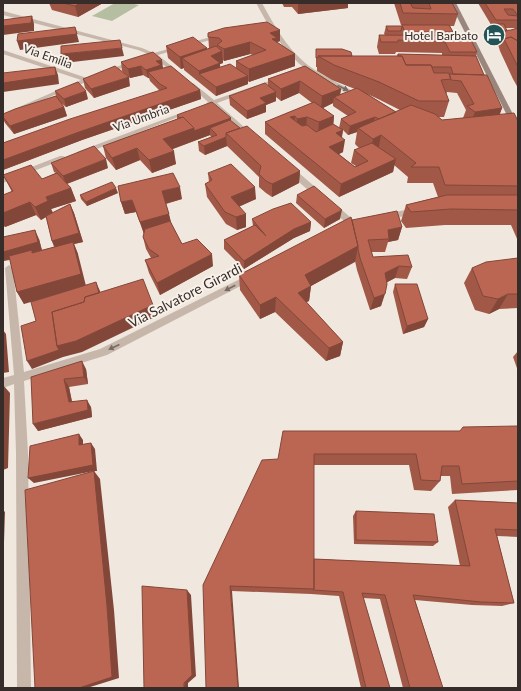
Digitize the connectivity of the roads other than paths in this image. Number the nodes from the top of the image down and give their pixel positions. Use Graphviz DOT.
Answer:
graph roads {
  1 [pos="259,3"];
  2 [pos="453,3"];
  3 [pos="3,13"];
  4 [pos="272,26"];
  5 [pos="266,27"];
  6 [pos="226,35"];
  7 [pos="3,52"];
  8 [pos="154,55"];
  9 [pos="146,58"];
  10 [pos="139,60"];
  11 [pos="309,69"];
  12 [pos="301,72"];
  13 [pos="287,77"];
  14 [pos="86,80"];
  15 [pos="367,99"];
  16 [pos="213,103"];
  17 [pos="206,106"];
  18 [pos="198,108"];
  19 [pos="3,116"];
  20 [pos="518,131"];
  21 [pos="254,138"];
  22 [pos="284,164"];
  23 [pos="3,180"];
  24 [pos="426,209"];
  25 [pos="374,220"];
  26 [pos="354,226"];
  27 [pos="9,268"];
  28 [pos="256,274"];
  29 [pos="19,378"];
  30 [pos="3,383"];
  31 [pos="24,688"];
  1 -- 4 [label="street"];
  2 -- 20 [label="main road"];
  3 -- 8 [label="street"];
  4 -- 5 [label="street"];
  4 -- 11 [label="street"];
  6 -- 8 [label="street"];
  7 -- 14 [label="street, Via Emilia"];
  8 -- 9 [label="street"];
  8 -- 16 [label="street"];
  10 -- 14 [label="street"];
  11 -- 12 [label="street"];
  11 -- 15 [label="street, one-way"];
  13 -- 16 [label="street"];
  14 -- 19 [label="street"];
  16 -- 17 [label="street"];
  16 -- 21 [label="street"];
  18 -- 23 [label="street, Via Umbria"];
  22 -- 26 [label="street"];
  24 -- 25 [label="street"];
  27 -- 29 [label="street"];
  28 -- 29 [label="street, Via Salvatore Girardi, one-way"];
  29 -- 30 [label="street, Via Salvatore Girardi"];
  29 -- 31 [label="street"];
}
